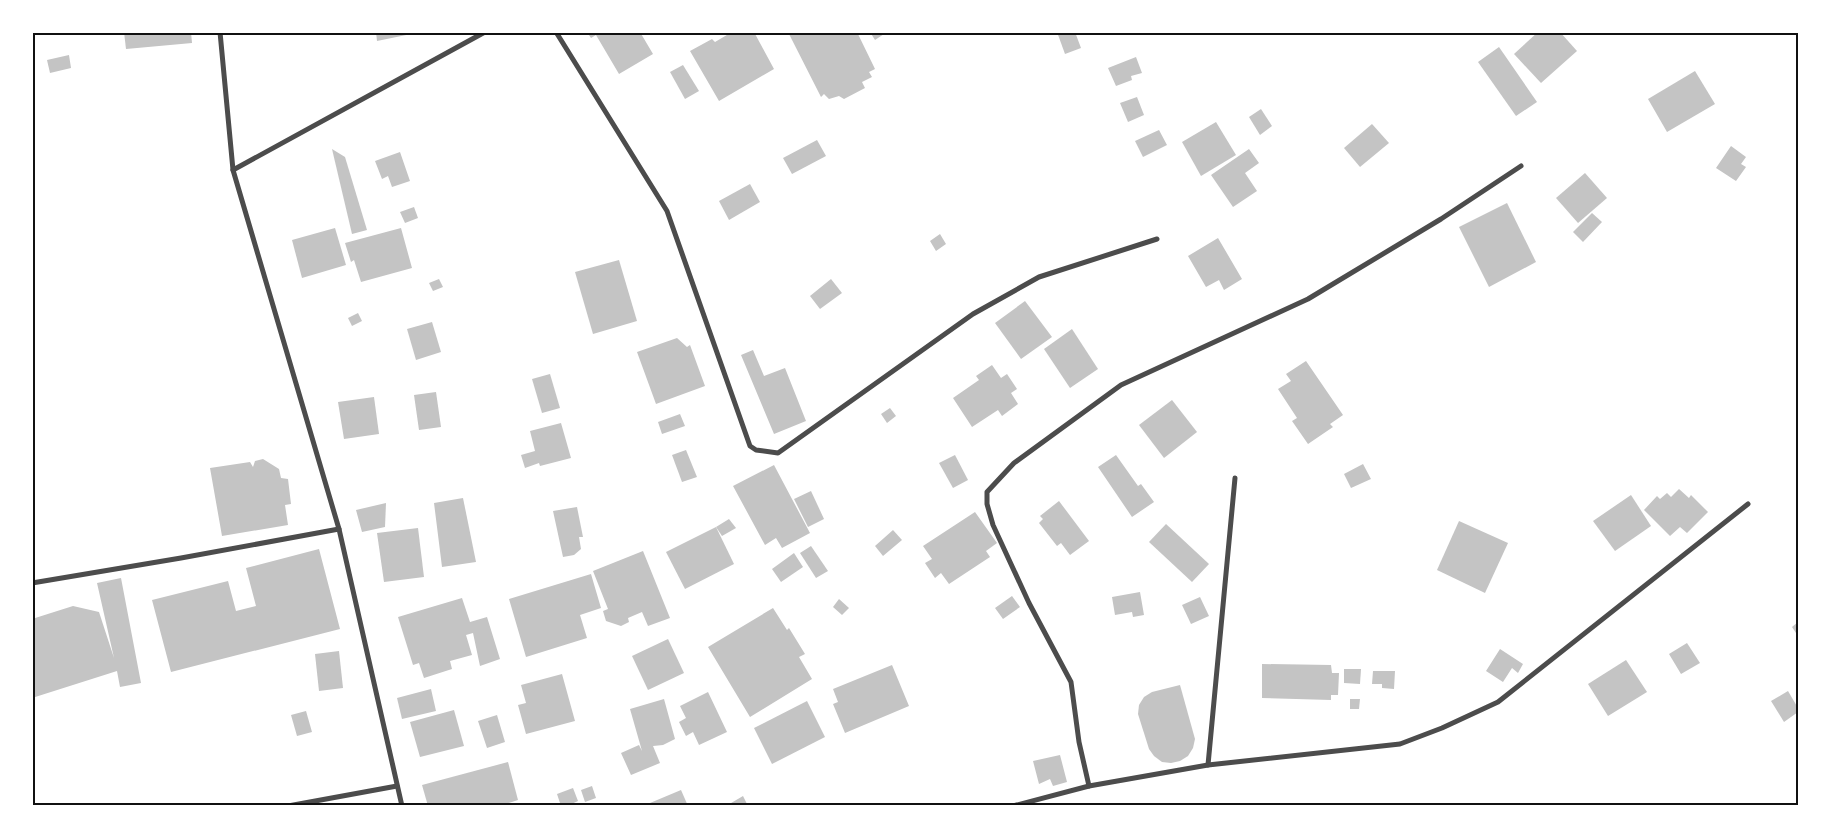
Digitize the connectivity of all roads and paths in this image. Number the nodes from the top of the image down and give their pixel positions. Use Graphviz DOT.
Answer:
graph roads {
  1 [pos="220,32"];
  2 [pos="486,32"];
  3 [pos="556,32"];
  4 [pos="1521,166"];
  5 [pos="233,170"];
  6 [pos="1158,239"];
  7 [pos="1235,478"];
  8 [pos="1748,504"];
  9 [pos="338,529"];
  10 [pos="32,583"];
  11 [pos="1208,765"];
  12 [pos="397,786"];
  13 [pos="1089,786"];
  14 [pos="288,806"];
  15 [pos="402,806"];
  16 [pos="1013,806"];
  1 -- 5 [label="street"];
  2 -- 5 [label="street"];
  3 -- 6 [label="street"];
  4 -- 13 [label="street"];
  5 -- 9 [label="street"];
  7 -- 11 [label="street"];
  8 -- 11 [label="street"];
  9 -- 10 [label="street"];
  9 -- 12 [label="street"];
  11 -- 13 [label="street"];
  12 -- 14 [label="street"];
  12 -- 15 [label="street"];
  13 -- 16 [label="street"];
}
